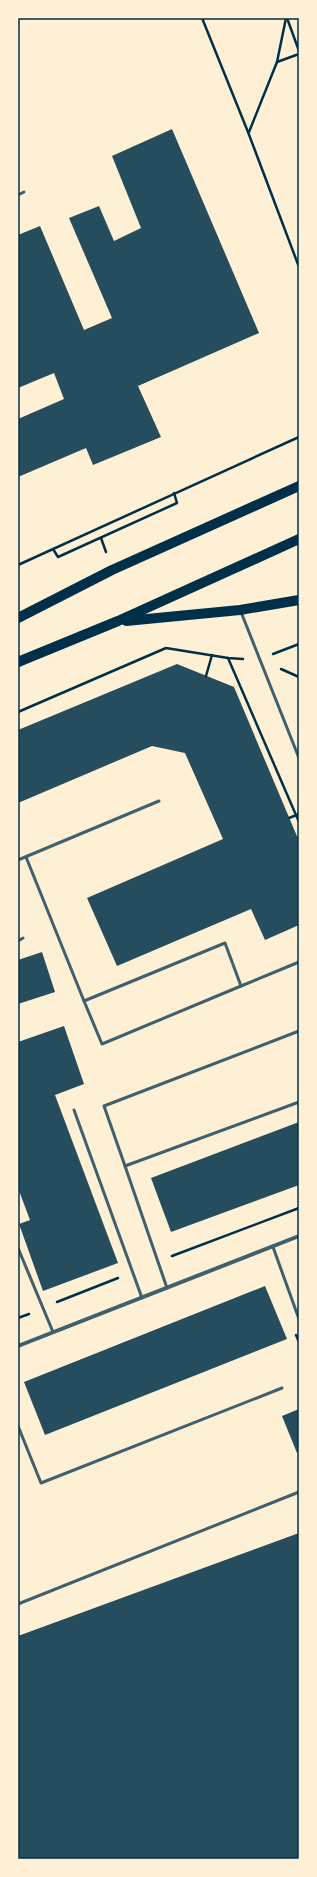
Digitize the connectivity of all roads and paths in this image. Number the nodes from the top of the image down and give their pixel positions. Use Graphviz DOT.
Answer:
graph roads {
  1 [pos="202,18"];
  2 [pos="286,18"];
  3 [pos="299,53"];
  4 [pos="277,62"];
  5 [pos="248,132"];
  6 [pos="24,192"];
  7 [pos="18,194"];
  8 [pos="299,267"];
  9 [pos="299,437"];
  10 [pos="299,486"];
  11 [pos="174,494"];
  12 [pos="299,539"];
  13 [pos="53,549"];
  14 [pos="18,565"];
  15 [pos="299,600"];
  16 [pos="240,610"];
  17 [pos="18,618"];
  18 [pos="118,622"];
  19 [pos="299,644"];
  20 [pos="212,655"];
  21 [pos="228,658"];
  22 [pos="259,659"];
  23 [pos="18,662"];
  24 [pos="206,676"];
  25 [pos="18,712"];
  26 [pos="299,758"];
  27 [pos="160,801"];
  28 [pos="298,814"];
  29 [pos="289,818"];
  30 [pos="299,822"];
  31 [pos="26,857"];
  32 [pos="18,860"];
  33 [pos="23,938"];
  34 [pos="18,941"];
  35 [pos="299,962"];
  36 [pos="241,986"];
  37 [pos="84,1001"];
  38 [pos="299,1031"];
  39 [pos="299,1102"];
  40 [pos="74,1110"];
  41 [pos="125,1166"];
  42 [pos="299,1236"];
  43 [pos="272,1246"];
  44 [pos="18,1248"];
  45 [pos="167,1288"];
  46 [pos="142,1298"];
  47 [pos="299,1320"];
  48 [pos="53,1332"];
  49 [pos="18,1346"];
  50 [pos="282,1388"];
  51 [pos="18,1426"];
  52 [pos="299,1492"];
  53 [pos="18,1604"];
  1 -- 5 [label="path"];
  2 -- 3 [label="path"];
  2 -- 4 [label="path"];
  3 -- 4 [label="path"];
  4 -- 5 [label="path"];
  5 -- 8 [label="path"];
  6 -- 7 [label="lane"];
  9 -- 11 [label="path"];
  10 -- 17 [label="main road"];
  11 -- 13 [label="path"];
  11 -- 13 [label="path"];
  12 -- 18 [label="main road"];
  13 -- 14 [label="path"];
  15 -- 16 [label="main road"];
  16 -- 18 [label="main road"];
  16 -- 22 [label="lane"];
  18 -- 23 [label="main road"];
  19 -- 22 [label="path"];
  20 -- 21 [label="path"];
  20 -- 24 [label="path"];
  20 -- 25 [label="path"];
  21 -- 22 [label="path"];
  21 -- 28 [label="path"];
  22 -- 26 [label="lane"];
  27 -- 31 [label="lane"];
  28 -- 29 [label="path"];
  28 -- 30 [label="path"];
  31 -- 32 [label="lane"];
  31 -- 37 [label="lane"];
  33 -- 34 [label="lane"];
  35 -- 36 [label="lane"];
  36 -- 37 [label="lane"];
  36 -- 37 [label="lane"];
  38 -- 41 [label="lane"];
  39 -- 41 [label="lane"];
  40 -- 46 [label="lane"];
  41 -- 45 [label="lane"];
  42 -- 43 [label="street"];
  43 -- 45 [label="street"];
  43 -- 47 [label="lane"];
  44 -- 48 [label="lane"];
  45 -- 46 [label="street"];
  46 -- 48 [label="street"];
  48 -- 49 [label="street"];
  50 -- 51 [label="lane"];
  52 -- 53 [label="lane"];
}
